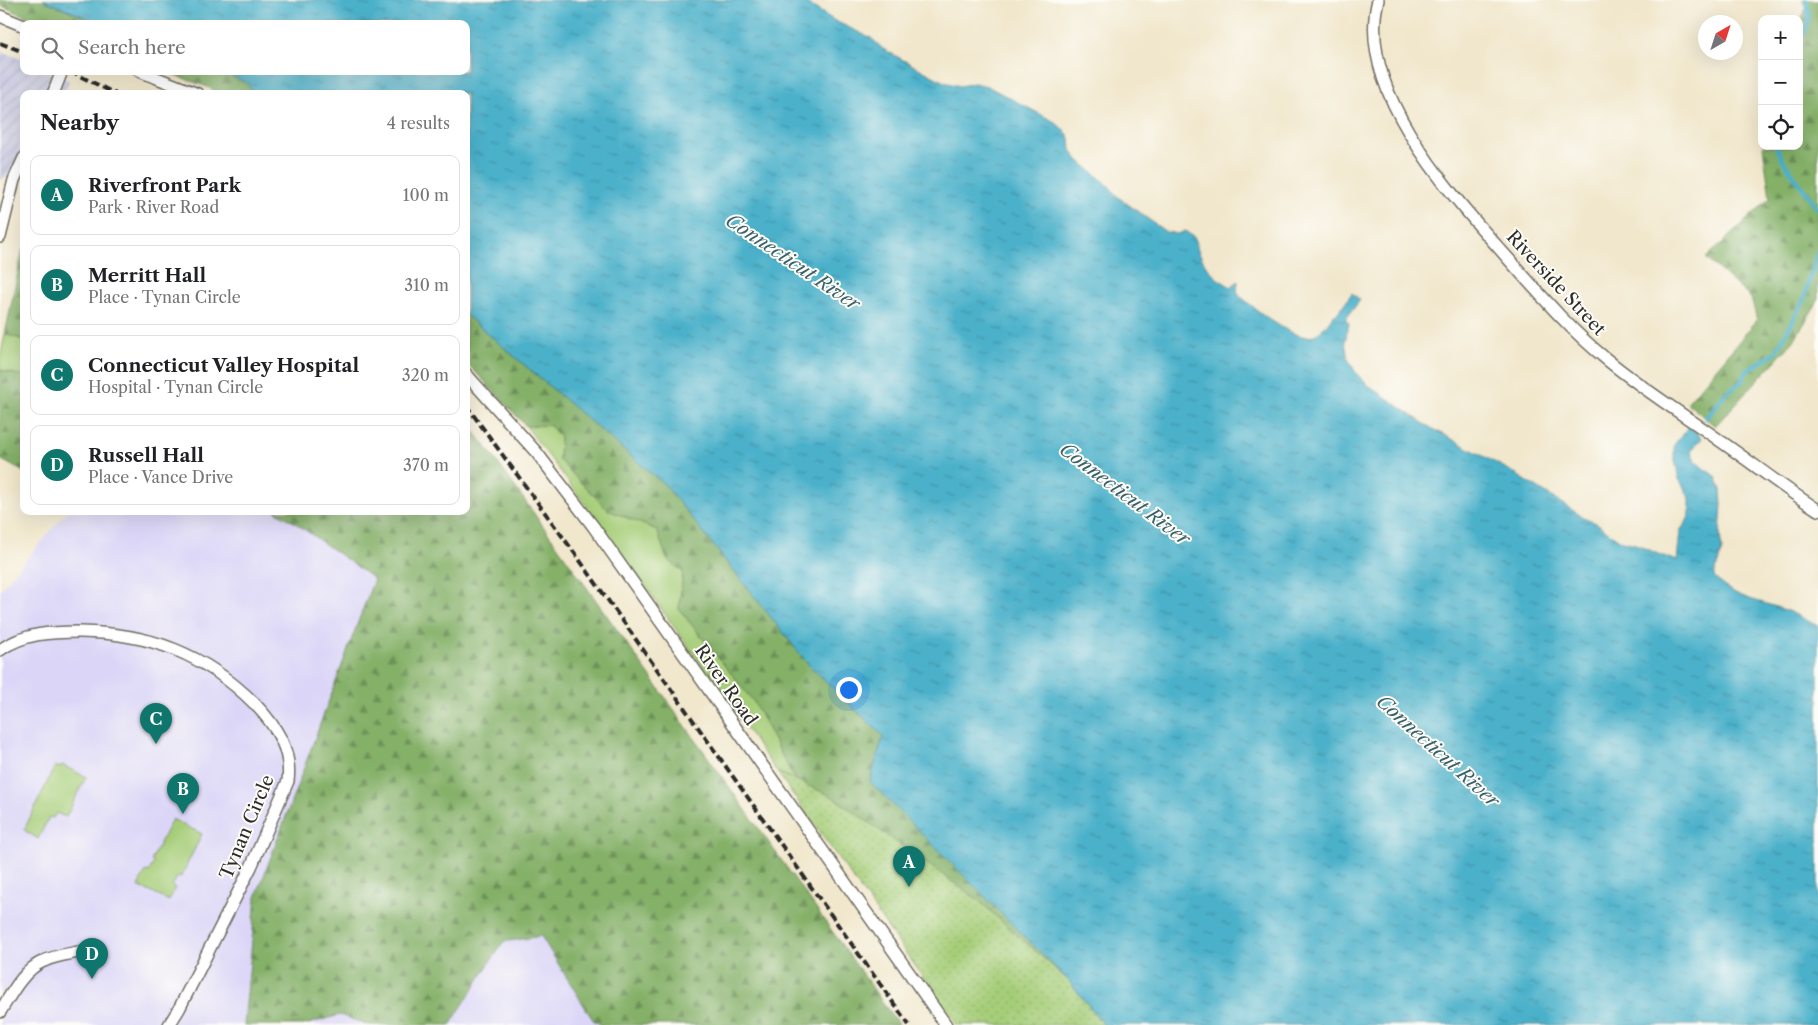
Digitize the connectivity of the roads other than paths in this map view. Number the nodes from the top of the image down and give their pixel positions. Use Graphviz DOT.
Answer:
graph roads {
  1 [pos="1378,0"];
  2 [pos="0,16"];
  3 [pos="20,24"];
  4 [pos="60,75"];
  5 [pos="149,75"];
  6 [pos="55,90"];
  7 [pos="188,90"];
  8 [pos="20,167"];
  9 [pos="0,237"];
  10 [pos="470,379"];
  11 [pos="1818,510"];
  12 [pos="0,650"];
  13 [pos="83,951"];
  14 [pos="0,1012"];
  15 [pos="169,1025"];
  16 [pos="946,1025"];
  1 -- 11 [label="street, Riverside Street"];
  2 -- 3 [label="street"];
  4 -- 6 [label="street"];
  5 -- 7 [label="street"];
  8 -- 9 [label="street"];
  10 -- 16 [label="street, River Road"];
  12 -- 15 [label="street, Tynan Circle"];
  13 -- 14 [label="street"];
}
